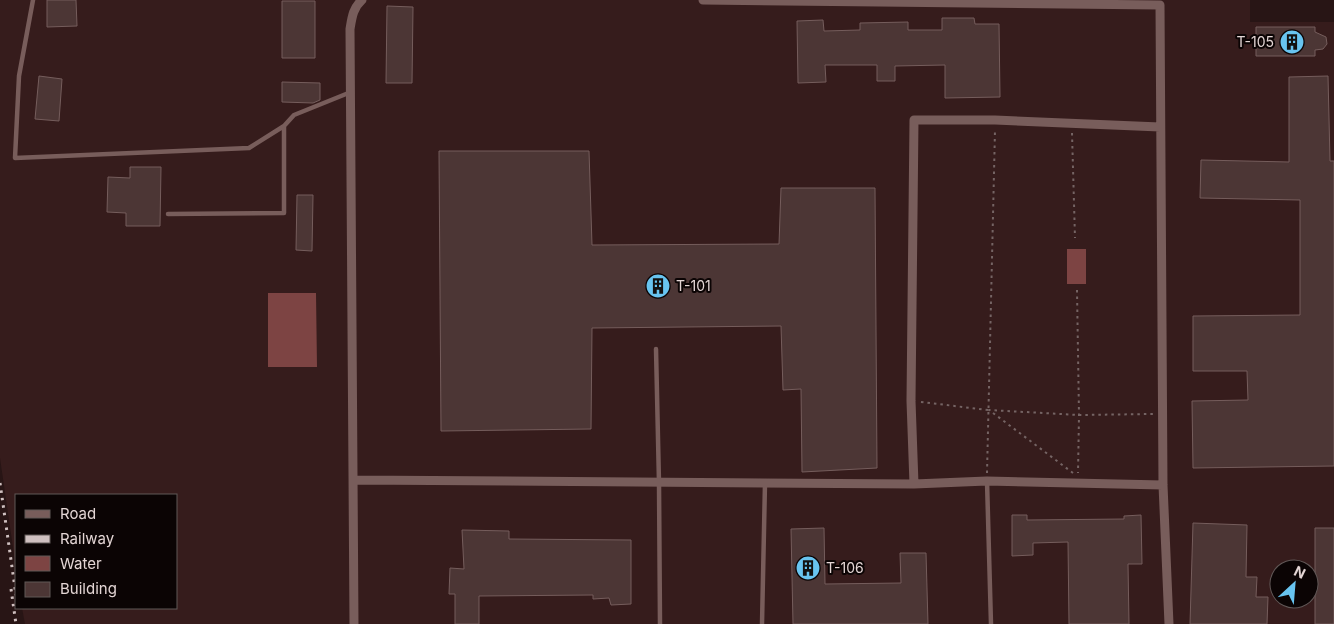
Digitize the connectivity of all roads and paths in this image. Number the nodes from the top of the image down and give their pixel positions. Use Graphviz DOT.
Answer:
graph roads {
  1 [pos="33,0"];
  2 [pos="362,0"];
  3 [pos="703,0"];
  4 [pos="1160,3"];
  5 [pos="352,91"];
  6 [pos="995,120"];
  7 [pos="1072,124"];
  8 [pos="284,126"];
  9 [pos="1160,127"];
  10 [pos="168,214"];
  11 [pos="1075,238"];
  12 [pos="1077,290"];
  13 [pos="656,349"];
  14 [pos="911,401"];
  15 [pos="989,410"];
  16 [pos="1163,414"];
  17 [pos="1080,415"];
  18 [pos="354,480"];
  19 [pos="987,481"];
  20 [pos="659,483"];
  21 [pos="764,483"];
  22 [pos="914,484"];
  23 [pos="1163,485"];
  24 [pos="354,624"];
  25 [pos="660,624"];
  26 [pos="762,624"];
  27 [pos="991,624"];
  28 [pos="1169,624"];
  1 -- 8 [label="lane"];
  2 -- 5 [label="street"];
  3 -- 4 [label="street"];
  4 -- 9 [label="street"];
  5 -- 8 [label="lane"];
  5 -- 18 [label="street"];
  6 -- 7 [label="street"];
  6 -- 14 [label="street"];
  6 -- 15 [label="path"];
  7 -- 9 [label="street"];
  7 -- 11 [label="path"];
  8 -- 10 [label="lane"];
  9 -- 16 [label="street"];
  12 -- 17 [label="path"];
  13 -- 20 [label="lane"];
  14 -- 15 [label="path"];
  14 -- 22 [label="street"];
  15 -- 17 [label="path"];
  15 -- 17 [label="path"];
  15 -- 19 [label="path"];
  16 -- 17 [label="path"];
  16 -- 23 [label="street"];
  18 -- 20 [label="street"];
  18 -- 24 [label="street"];
  19 -- 22 [label="street"];
  19 -- 23 [label="street"];
  19 -- 27 [label="lane"];
  20 -- 21 [label="street"];
  20 -- 25 [label="lane"];
  21 -- 22 [label="street"];
  21 -- 26 [label="lane"];
  23 -- 28 [label="street"];
}
